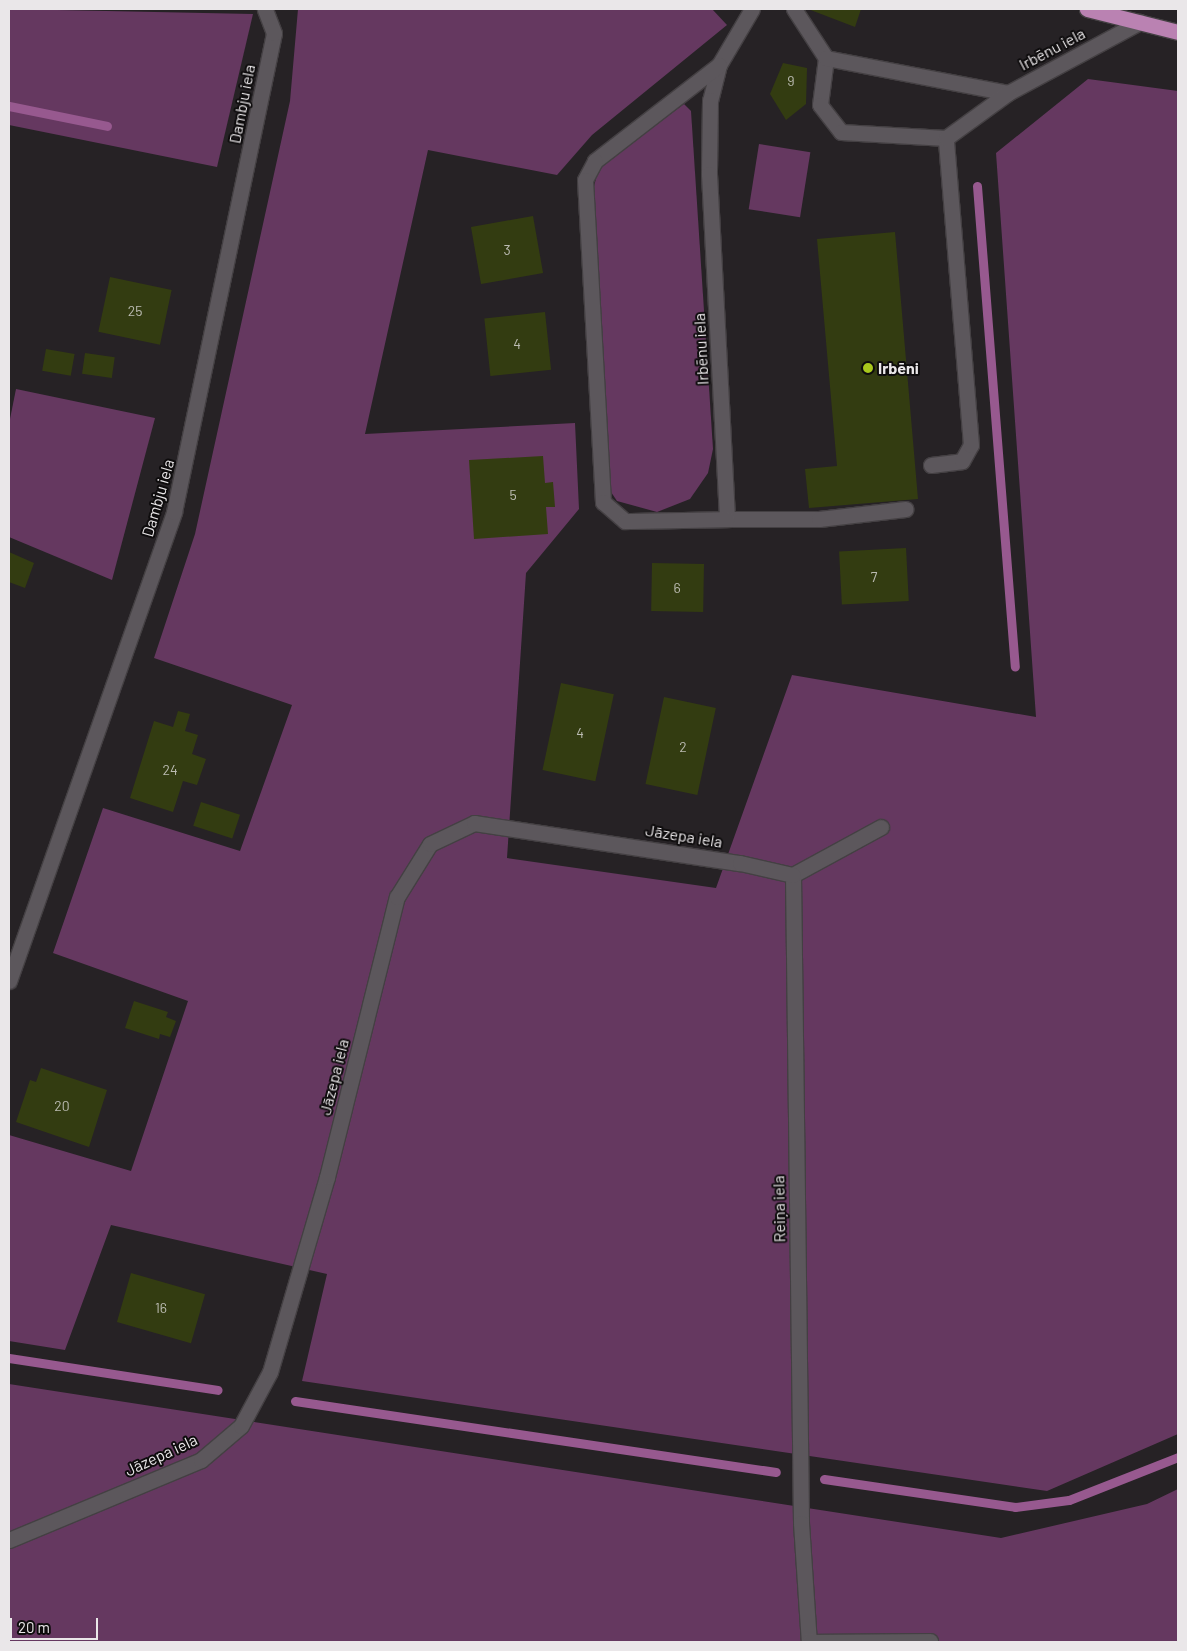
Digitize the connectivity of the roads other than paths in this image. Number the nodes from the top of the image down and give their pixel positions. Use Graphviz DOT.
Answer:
graph roads {
  1 [pos="265,9"];
  2 [pos="752,9"];
  3 [pos="794,9"];
  4 [pos="1087,9"];
  5 [pos="1140,22"];
  6 [pos="1178,32"];
  7 [pos="826,58"];
  8 [pos="719,65"];
  9 [pos="1008,93"];
  10 [pos="946,138"];
  11 [pos="931,465"];
  12 [pos="905,509"];
  13 [pos="727,519"];
  14 [pos="880,827"];
  15 [pos="792,875"];
  16 [pos="9,981"];
  17 [pos="9,1540"];
  18 [pos="809,1642"];
  19 [pos="930,1642"];
  1 -- 16 [label="street, Dambju iela"];
  2 -- 8 [label="street, Irbēnu iela"];
  3 -- 7 [label="street"];
  4 -- 5 [label="highway"];
  5 -- 6 [label="highway"];
  5 -- 9 [label="street, Irbēnu iela"];
  7 -- 9 [label="street"];
  7 -- 10 [label="street"];
  8 -- 13 [label="street, Irbēnu iela"];
  8 -- 13 [label="street"];
  9 -- 10 [label="street, Irbēnu iela"];
  10 -- 11 [label="street"];
  12 -- 13 [label="street"];
  14 -- 15 [label="street"];
  15 -- 17 [label="street, Jāzepa iela"];
  15 -- 18 [label="street, Reiņa iela"];
  18 -- 19 [label="street"];
}
